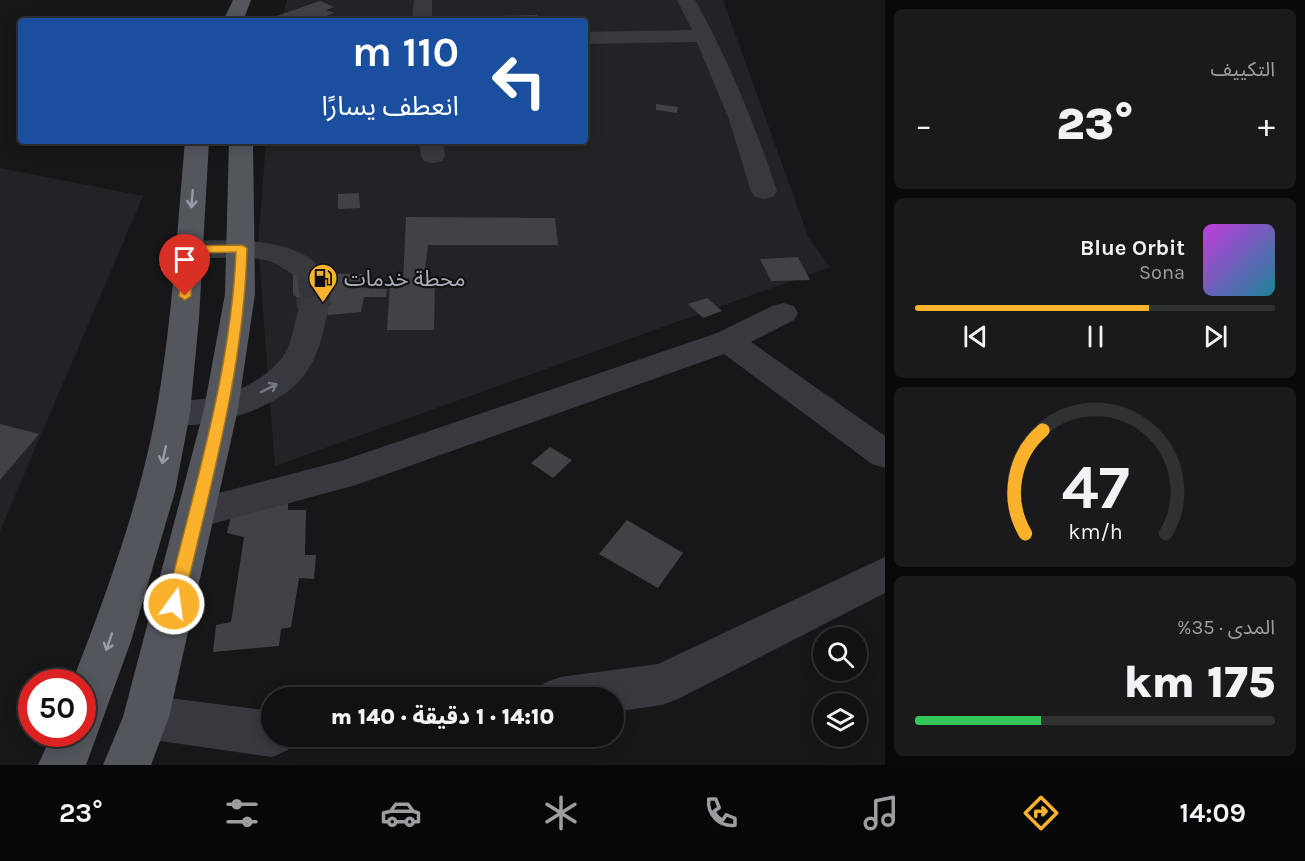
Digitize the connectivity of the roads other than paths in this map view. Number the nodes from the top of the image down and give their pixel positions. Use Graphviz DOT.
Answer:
graph roads {
  1 [pos="423,0"];
  2 [pos="686,0"];
  3 [pos="254,4"];
  4 [pos="237,18"];
  5 [pos="422,18"];
  6 [pos="705,36"];
  7 [pos="588,38"];
  8 [pos="198,144"];
  9 [pos="241,144"];
  10 [pos="764,191"];
  11 [pos="242,248"];
  12 [pos="188,249"];
  13 [pos="310,273"];
  14 [pos="314,307"];
  15 [pos="783,313"];
  16 [pos="728,341"];
  17 [pos="221,409"];
  18 [pos="173,413"];
  19 [pos="885,454"];
  20 [pos="197,513"];
  21 [pos="885,574"];
  22 [pos="96,678"];
  23 [pos="624,689"];
  24 [pos="146,717"];
  25 [pos="261,733"];
  26 [pos="70,747"];
  27 [pos="62,765"];
  28 [pos="127,765"];
  1 -- 5 [label="lane"];
  2 -- 6 [label="lane"];
  3 -- 4 [label="main road"];
  6 -- 7 [label="lane"];
  6 -- 10 [label="lane"];
  8 -- 12 [label="main road, one-way"];
  9 -- 11 [label="main road"];
  11 -- 12 [label="lane"];
  11 -- 13 [label="lane"];
  11 -- 17 [label="main road"];
  12 -- 18 [label="main road"];
  17 -- 14 [label="lane, one-way"];
  15 -- 16 [label="lane"];
  16 -- 19 [label="lane"];
  16 -- 20 [label="lane"];
  17 -- 18 [label="lane"];
  17 -- 20 [label="main road"];
  18 -- 22 [label="main road, one-way"];
  20 -- 24 [label="main road"];
  21 -- 23 [label="lane"];
  24 -- 25 [label="lane"];
  24 -- 28 [label="main road"];
  26 -- 27 [label="main road"];
}
